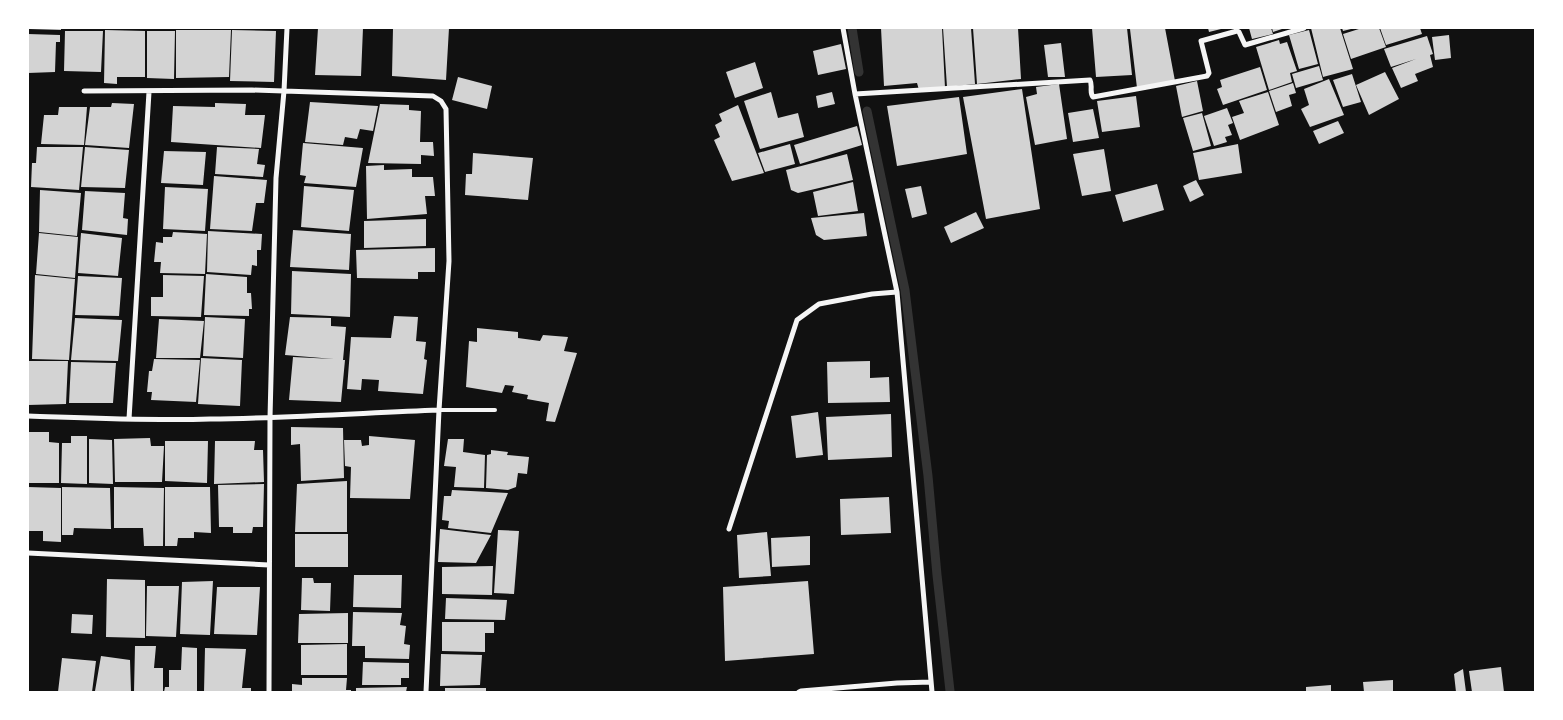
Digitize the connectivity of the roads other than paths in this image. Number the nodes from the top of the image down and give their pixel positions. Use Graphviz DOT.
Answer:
graph roads {
  1 [pos="287,28"];
  2 [pos="843,28"];
  3 [pos="1304,28"];
  4 [pos="84,91"];
  5 [pos="284,91"];
  6 [pos="149,92"];
  7 [pos="855,94"];
  8 [pos="897,292"];
  9 [pos="439,410"];
  10 [pos="495,410"];
  11 [pos="28,416"];
  12 [pos="270,418"];
  13 [pos="129,419"];
  14 [pos="729,529"];
  15 [pos="28,553"];
  16 [pos="269,565"];
  17 [pos="931,682"];
  18 [pos="269,692"];
  19 [pos="426,692"];
  20 [pos="799,692"];
  21 [pos="932,692"];
  1 -- 5 [label="street"];
  2 -- 7 [label="street"];
  3 -- 7 [label="street"];
  4 -- 6 [label="street"];
  5 -- 6 [label="street"];
  5 -- 9 [label="street"];
  5 -- 12 [label="street"];
  6 -- 13 [label="street"];
  7 -- 8 [label="street"];
  8 -- 14 [label="street"];
  8 -- 17 [label="street"];
  9 -- 10 [label="lane"];
  9 -- 12 [label="street"];
  9 -- 19 [label="street"];
  11 -- 13 [label="street"];
  12 -- 13 [label="street"];
  12 -- 16 [label="street"];
  15 -- 16 [label="street"];
  16 -- 18 [label="street"];
  17 -- 20 [label="street"];
  17 -- 21 [label="street"];
}
